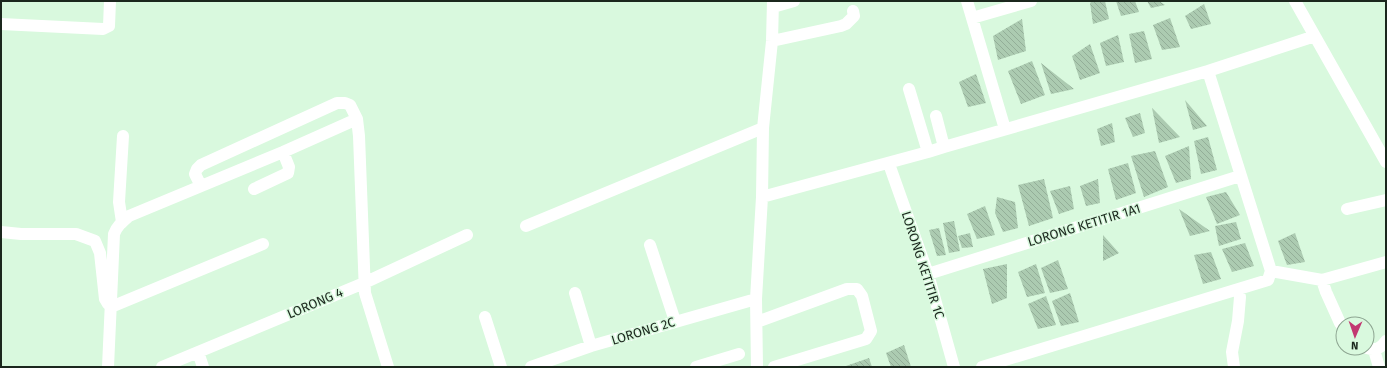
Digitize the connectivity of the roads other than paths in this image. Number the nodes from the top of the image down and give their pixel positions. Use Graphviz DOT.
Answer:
graph roads {
  1 [pos="110,1"];
  2 [pos="794,1"];
  3 [pos="967,1"];
  4 [pos="1031,1"];
  5 [pos="1296,1"];
  6 [pos="773,4"];
  7 [pos="853,11"];
  8 [pos="972,18"];
  9 [pos="1,24"];
  10 [pos="1315,36"];
  11 [pos="772,41"];
  12 [pos="1208,70"];
  13 [pos="909,89"];
  14 [pos="936,116"];
  15 [pos="357,119"];
  16 [pos="763,128"];
  17 [pos="1005,129"];
  18 [pos="123,136"];
  19 [pos="944,147"];
  20 [pos="283,152"];
  21 [pos="928,152"];
  22 [pos="1386,162"];
  23 [pos="889,164"];
  24 [pos="1240,176"];
  25 [pos="201,186"];
  26 [pos="254,188"];
  27 [pos="762,197"];
  28 [pos="1386,200"];
  29 [pos="1347,209"];
  30 [pos="122,222"];
  31 [pos="526,226"];
  32 [pos="1,232"];
  33 [pos="466,235"];
  34 [pos="263,244"];
  35 [pos="650,245"];
  36 [pos="1386,262"];
  37 [pos="1271,271"];
  38 [pos="928,274"];
  39 [pos="1322,280"];
  40 [pos="364,283"];
  41 [pos="1238,290"];
  42 [pos="575,293"];
  43 [pos="756,299"];
  44 [pos="111,307"];
  45 [pos="1337,316"];
  46 [pos="484,317"];
  47 [pos="675,321"];
  48 [pos="757,322"];
  49 [pos="1386,341"];
  50 [pos="591,346"];
  51 [pos="1375,348"];
  52 [pos="198,352"];
  53 [pos="739,354"];
  54 [pos="1374,356"];
  55 [pos="550,364"];
  56 [pos="996,365"];
  57 [pos="108,367"];
  58 [pos="162,367"];
  59 [pos="203,367"];
  60 [pos="388,367"];
  61 [pos="501,367"];
  62 [pos="531,367"];
  63 [pos="696,367"];
  64 [pos="757,367"];
  65 [pos="774,367"];
  66 [pos="954,367"];
  67 [pos="982,367"];
  68 [pos="1234,367"];
  69 [pos="1379,367"];
  1 -- 9 [label="street"];
  2 -- 6 [label="street"];
  3 -- 8 [label="street"];
  4 -- 8 [label="street"];
  5 -- 10 [label="street"];
  6 -- 11 [label="street"];
  7 -- 11 [label="street"];
  8 -- 17 [label="street"];
  10 -- 12 [label="street"];
  10 -- 22 [label="street"];
  11 -- 16 [label="street"];
  12 -- 17 [label="street"];
  12 -- 24 [label="street"];
  13 -- 21 [label="street"];
  14 -- 19 [label="street"];
  15 -- 20 [label="street"];
  15 -- 25 [label="street"];
  15 -- 40 [label="street"];
  16 -- 27 [label="street"];
  16 -- 31 [label="street"];
  17 -- 19 [label="street"];
  18 -- 30 [label="street"];
  19 -- 21 [label="street"];
  20 -- 25 [label="street"];
  20 -- 26 [label="street"];
  21 -- 23 [label="street"];
  23 -- 27 [label="street"];
  23 -- 38 [label="street, LORONG KETITIR 1C"];
  24 -- 37 [label="street"];
  24 -- 38 [label="street, LORONG KETITIR 1A1"];
  25 -- 30 [label="street"];
  27 -- 43 [label="street"];
  28 -- 29 [label="street"];
  30 -- 44 [label="street"];
  32 -- 44 [label="street"];
  33 -- 40 [label="street, LORONG 4"];
  34 -- 44 [label="street"];
  35 -- 47 [label="street"];
  36 -- 39 [label="street"];
  37 -- 39 [label="street"];
  37 -- 41 [label="street"];
  38 -- 66 [label="street, LORONG KETITIR 1C"];
  39 -- 45 [label="street"];
  40 -- 52 [label="street, LORONG 4"];
  40 -- 60 [label="street"];
  41 -- 56 [label="street"];
  41 -- 68 [label="street"];
  42 -- 50 [label="street"];
  43 -- 47 [label="street, LORONG 2C"];
  43 -- 48 [label="street"];
  44 -- 57 [label="street"];
  46 -- 61 [label="street"];
  47 -- 50 [label="street, LORONG 2C"];
  48 -- 64 [label="street"];
  48 -- 65 [label="street"];
  49 -- 51 [label="street"];
  50 -- 55 [label="street, LORONG 2C"];
  52 -- 58 [label="street, LORONG 4"];
  52 -- 59 [label="street"];
  53 -- 63 [label="street"];
  54 -- 69 [label="street"];
  55 -- 62 [label="street, LORONG 2C"];
  56 -- 67 [label="street"];
}
